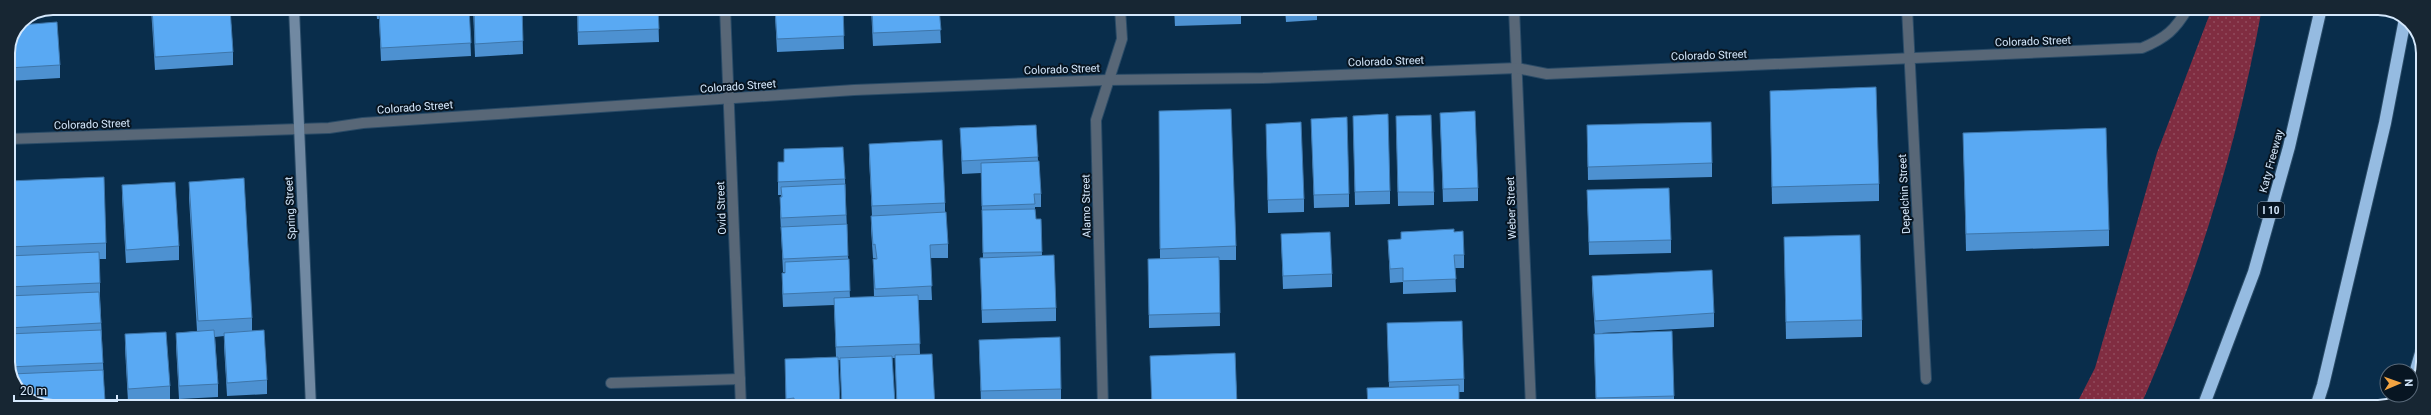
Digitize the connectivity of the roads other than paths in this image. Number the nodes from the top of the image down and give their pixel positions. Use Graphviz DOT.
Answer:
graph roads {
  1 [pos="294,15"];
  2 [pos="725,15"];
  3 [pos="1120,15"];
  4 [pos="1514,15"];
  5 [pos="1907,15"];
  6 [pos="2184,15"];
  7 [pos="2319,15"];
  8 [pos="2403,24"];
  9 [pos="1910,58"];
  10 [pos="1517,68"];
  11 [pos="1107,80"];
  12 [pos="729,99"];
  13 [pos="299,129"];
  14 [pos="15,139"];
  15 [pos="1926,378"];
  16 [pos="740,379"];
  17 [pos="611,382"];
  18 [pos="311,400"];
  19 [pos="741,400"];
  20 [pos="1103,400"];
  21 [pos="1531,400"];
  22 [pos="2206,400"];
  23 [pos="2318,400"];
  1 -- 13 [label="street, Spring Street"];
  2 -- 12 [label="street, Ovid Street"];
  3 -- 11 [label="street, Alamo Street"];
  4 -- 10 [label="street, Weber Street"];
  5 -- 9 [label="street, Depelchin Street"];
  6 -- 9 [label="street, Colorado Street"];
  7 -- 22 [label="highway, Katy Freeway / I 10"];
  8 -- 23 [label="highway"];
  9 -- 10 [label="street, Colorado Street"];
  9 -- 15 [label="street, Depelchin Street"];
  10 -- 11 [label="street, Colorado Street"];
  10 -- 21 [label="street, Weber Street"];
  11 -- 12 [label="street, Colorado Street"];
  11 -- 20 [label="street, Alamo Street"];
  12 -- 13 [label="street, Colorado Street"];
  12 -- 16 [label="street, Ovid Street"];
  13 -- 14 [label="street, Colorado Street"];
  13 -- 18 [label="street, Spring Street"];
  16 -- 17 [label="street"];
  16 -- 19 [label="street, Ovid Street"];
}
